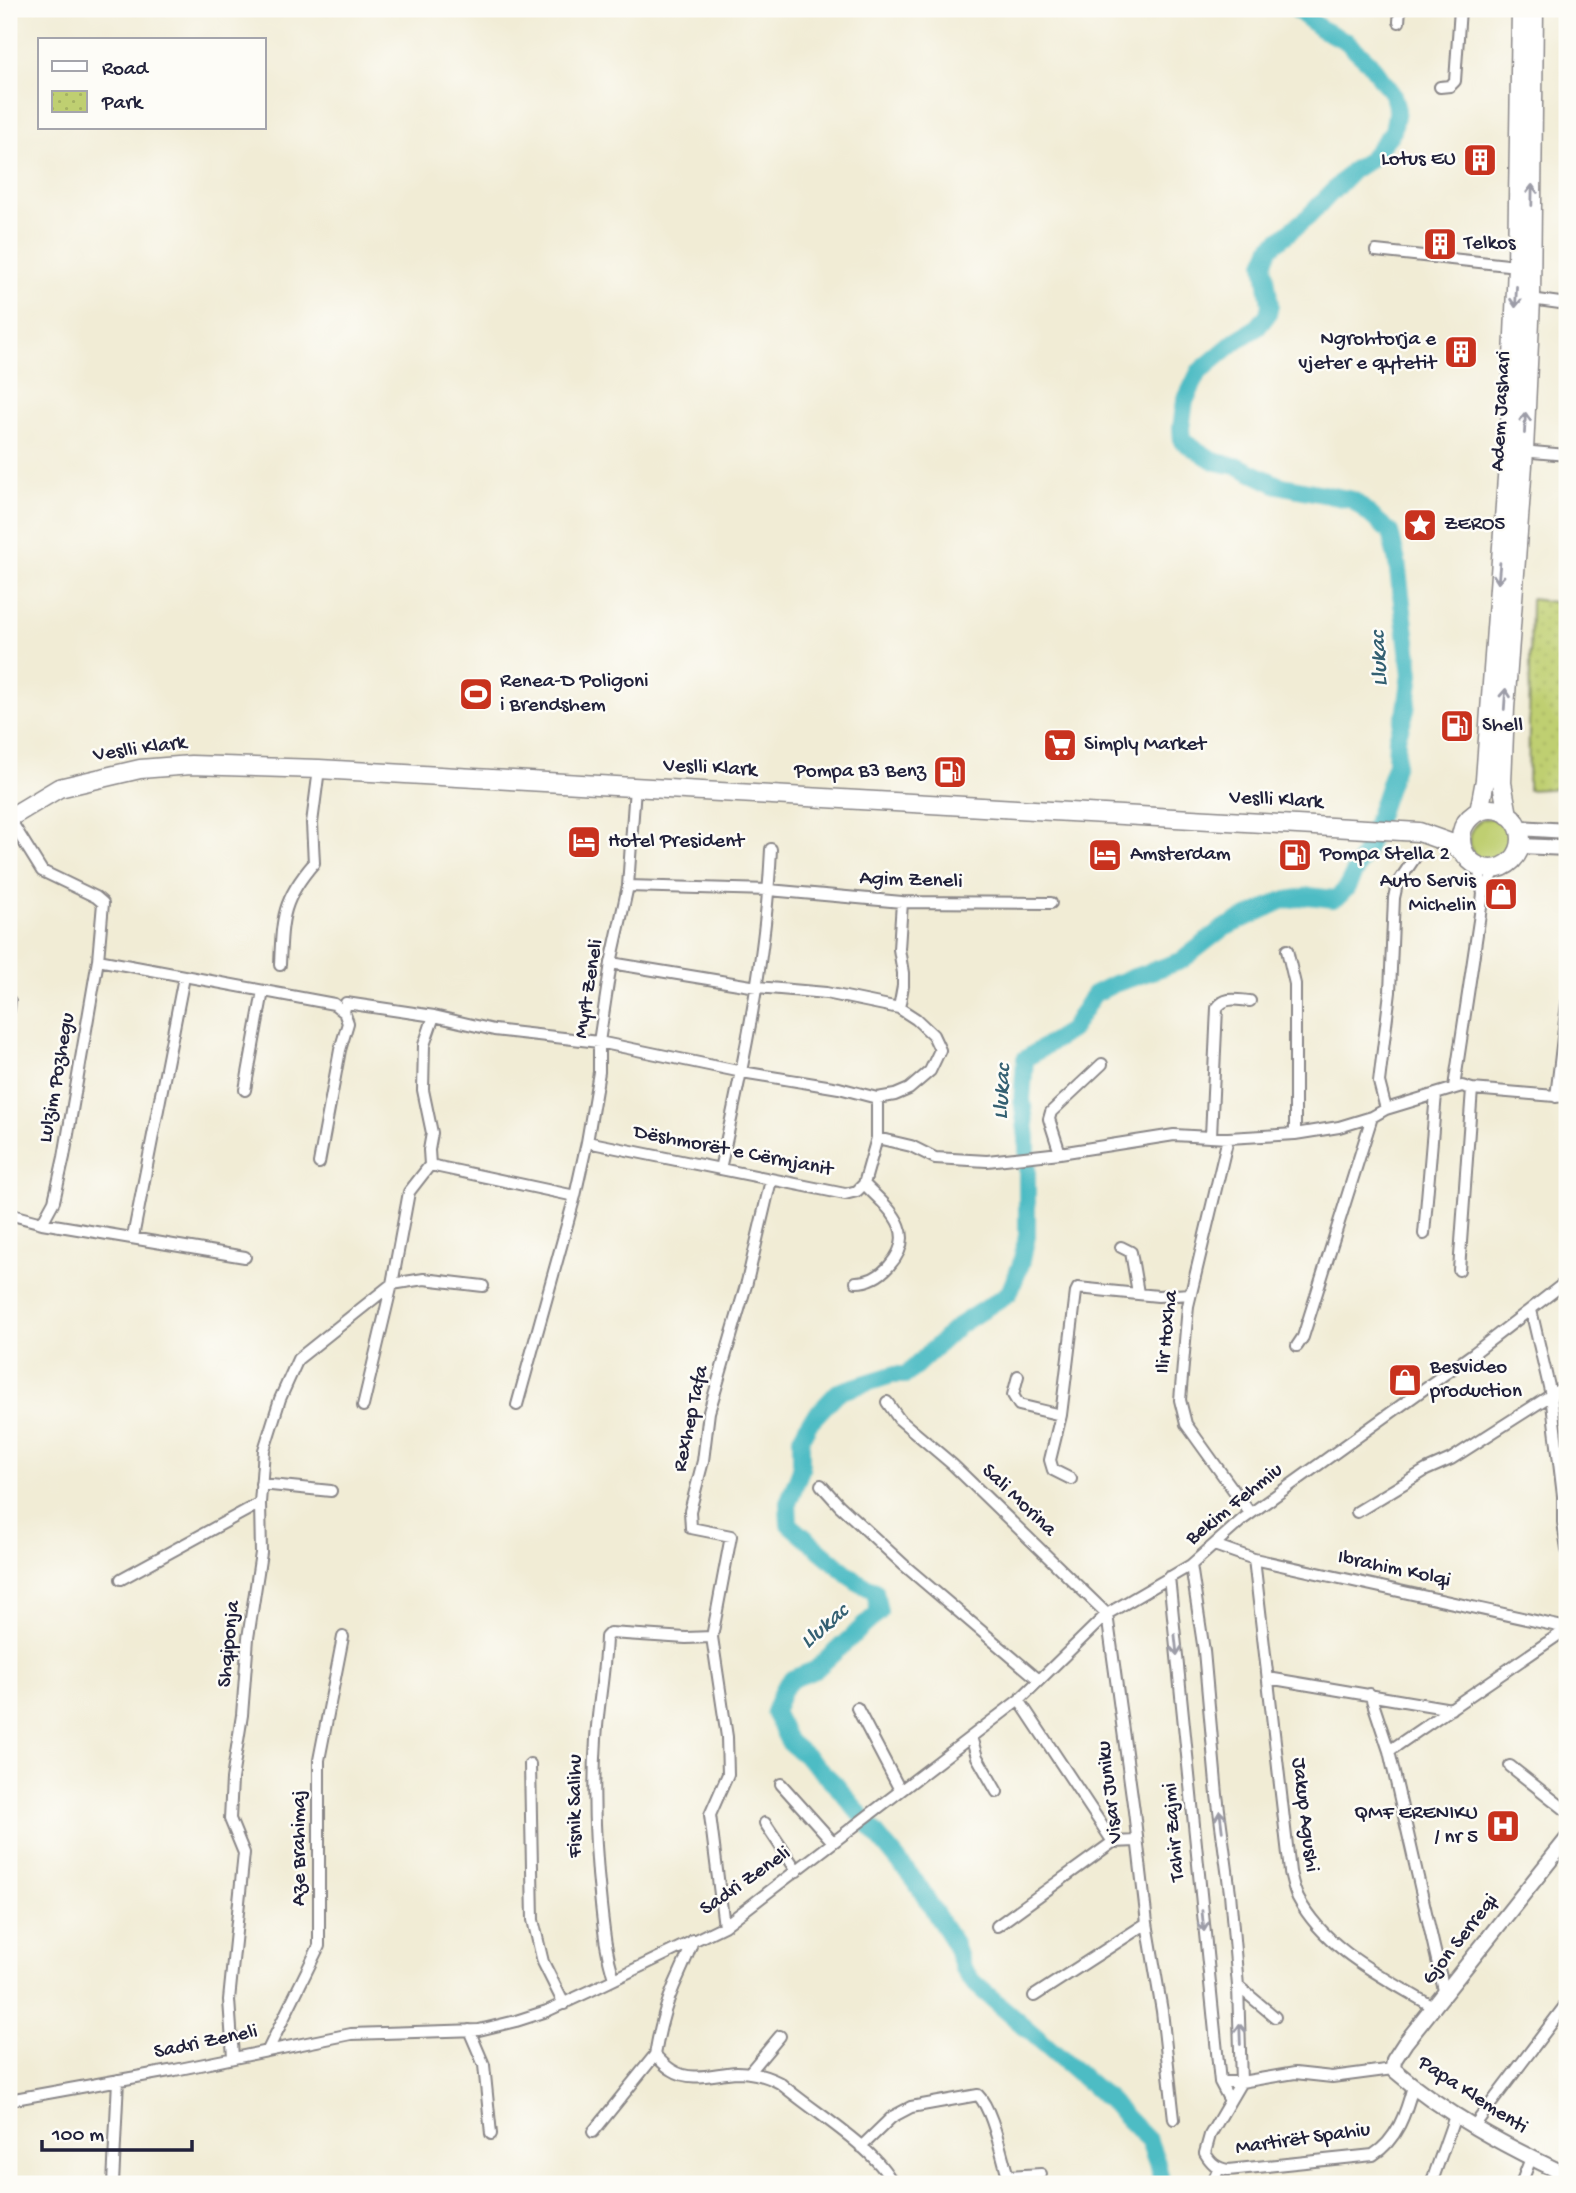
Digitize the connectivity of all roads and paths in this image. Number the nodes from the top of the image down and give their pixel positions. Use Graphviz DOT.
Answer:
graph roads {
  1 [pos="1399,9"];
  2 [pos="1460,9"];
  3 [pos="1521,9"];
  4 [pos="1534,9"];
  5 [pos="1399,22"];
  6 [pos="1440,87"];
  7 [pos="1376,251"];
  8 [pos="1517,266"];
  9 [pos="1531,299"];
  10 [pos="1567,303"];
  11 [pos="1516,451"];
  12 [pos="1567,455"];
  13 [pos="319,769"];
  14 [pos="635,787"];
  15 [pos="1473,816"];
  16 [pos="9,818"];
  17 [pos="1516,830"];
  18 [pos="1567,831"];
  19 [pos="1419,832"];
  20 [pos="771,849"];
  21 [pos="1567,849"];
  22 [pos="1464,853"];
  23 [pos="1416,856"];
  24 [pos="1478,866"];
  25 [pos="1496,869"];
  26 [pos="628,886"];
  27 [pos="769,890"];
  28 [pos="1483,894"];
  29 [pos="902,902"];
  30 [pos="1051,903"];
  31 [pos="1287,950"];
  32 [pos="98,961"];
  33 [pos="611,963"];
  34 [pos="280,965"];
  35 [pos="184,977"];
  36 [pos="757,987"];
  37 [pos="263,991"];
  38 [pos="1250,1001"];
  39 [pos="1567,1003"];
  40 [pos="899,1009"];
  41 [pos="344,1012"];
  42 [pos="434,1016"];
  43 [pos="599,1042"];
  44 [pos="1102,1064"];
  45 [pos="742,1072"];
  46 [pos="1454,1087"];
  47 [pos="1472,1089"];
  48 [pos="245,1090"];
  49 [pos="1436,1094"];
  50 [pos="1562,1097"];
  51 [pos="877,1098"];
  52 [pos="1386,1109"];
  53 [pos="1372,1117"];
  54 [pos="1295,1134"];
  55 [pos="1210,1136"];
  56 [pos="877,1138"];
  57 [pos="1228,1138"];
  58 [pos="587,1142"];
  59 [pos="1060,1153"];
  60 [pos="318,1163"];
  61 [pos="430,1165"];
  62 [pos="720,1168"];
  63 [pos="771,1180"];
  64 [pos="864,1184"];
  65 [pos="575,1196"];
  66 [pos="9,1214"];
  67 [pos="42,1223"];
  68 [pos="1424,1234"];
  69 [pos="133,1237"];
  70 [pos="1121,1247"];
  71 [pos="246,1257"];
  72 [pos="1459,1269"];
  73 [pos="1567,1281"];
  74 [pos="856,1282"];
  75 [pos="392,1284"];
  76 [pos="483,1286"];
  77 [pos="1138,1293"];
  78 [pos="1191,1294"];
  79 [pos="1531,1310"];
  80 [pos="1300,1342"];
  81 [pos="1018,1376"];
  82 [pos="1567,1385"];
  83 [pos="1551,1395"];
  84 [pos="887,1402"];
  85 [pos="363,1405"];
  86 [pos="517,1405"];
  87 [pos="1061,1415"];
  88 [pos="1071,1479"];
  89 [pos="261,1484"];
  90 [pos="821,1485"];
  91 [pos="331,1491"];
  92 [pos="260,1503"];
  93 [pos="1357,1512"];
  94 [pos="1250,1513"];
  95 [pos="1214,1545"];
  96 [pos="1567,1550"];
  97 [pos="1254,1559"];
  98 [pos="1191,1564"];
  99 [pos="1169,1577"];
  100 [pos="121,1579"];
  101 [pos="1107,1614"];
  102 [pos="1567,1629"];
  103 [pos="343,1637"];
  104 [pos="712,1637"];
  105 [pos="1268,1678"];
  106 [pos="1039,1680"];
  107 [pos="1370,1694"];
  108 [pos="1019,1700"];
  109 [pos="857,1708"];
  110 [pos="1451,1709"];
  111 [pos="971,1737"];
  112 [pos="1389,1751"];
  113 [pos="530,1764"];
  114 [pos="1510,1766"];
  115 [pos="781,1784"];
  116 [pos="900,1790"];
  117 [pos="997,1792"];
  118 [pos="1567,1811"];
  119 [pos="765,1823"];
  120 [pos="1567,1839"];
  121 [pos="1136,1841"];
  122 [pos="833,1842"];
  123 [pos="1113,1842"];
  124 [pos="797,1871"];
  125 [pos="1147,1923"];
  126 [pos="724,1926"];
  127 [pos="996,1926"];
  128 [pos="693,1940"];
  129 [pos="614,1979"];
  130 [pos="1238,1986"];
  131 [pos="1446,1995"];
  132 [pos="1034,1996"];
  133 [pos="1567,2003"];
  134 [pos="564,2004"];
  135 [pos="1435,2008"];
  136 [pos="1275,2017"];
  137 [pos="468,2029"];
  138 [pos="780,2036"];
  139 [pos="268,2050"];
  140 [pos="655,2054"];
  141 [pos="233,2057"];
  142 [pos="1393,2069"];
  143 [pos="749,2073"];
  144 [pos="118,2080"];
  145 [pos="1220,2082"];
  146 [pos="1241,2082"];
  147 [pos="1413,2086"];
  148 [pos="9,2100"];
  149 [pos="1230,2101"];
  150 [pos="1455,2116"];
  151 [pos="1174,2119"];
  152 [pos="1474,2126"];
  153 [pos="593,2132"];
  154 [pos="491,2134"];
  155 [pos="861,2147"];
  156 [pos="1531,2158"];
  157 [pos="1219,2168"];
  158 [pos="1041,2174"];
  159 [pos="1567,2175"];
  160 [pos="113,2184"];
  161 [pos="893,2184"];
  162 [pos="1212,2184"];
  163 [pos="1431,2184"];
  164 [pos="1521,2184"];
  1 -- 5 [label="street"];
  2 -- 6 [label="street"];
  3 -- 8 [label="main road"];
  9 -- 4 [label="main road, Adem Jashari, one-way"];
  7 -- 8 [label="street"];
  8 -- 11 [label="main road, one-way"];
  9 -- 10 [label="street"];
  11 -- 9 [label="main road, Adem Jashari, one-way"];
  11 -- 12 [label="street"];
  11 -- 15 [label="main road, one-way"];
  17 -- 11 [label="main road, Adem Jashari, one-way"];
  13 -- 14 [label="main road, Veslli Klark"];
  13 -- 16 [label="main road, Veslli Klark"];
  13 -- 34 [label="street"];
  14 -- 19 [label="main road, Veslli Klark"];
  14 -- 26 [label="street, Myrt Zeneli"];
  15 -- 17 [label="main road"];
  15 -- 19 [label="main road, Veslli Klark"];
  15 -- 22 [label="main road"];
  16 -- 32 [label="street, Lulzim Pozhegu"];
  17 -- 18 [label="street"];
  17 -- 21 [label="street"];
  17 -- 25 [label="main road"];
  19 -- 22 [label="main road, Veslli Klark"];
  20 -- 27 [label="street"];
  22 -- 24 [label="main road"];
  23 -- 52 [label="street"];
  24 -- 25 [label="main road"];
  24 -- 28 [label="street"];
  25 -- 28 [label="street"];
  26 -- 27 [label="street, Agim Zeneli"];
  26 -- 33 [label="street, Myrt Zeneli"];
  27 -- 29 [label="street, Agim Zeneli"];
  27 -- 36 [label="street"];
  28 -- 46 [label="street"];
  29 -- 30 [label="street, Agim Zeneli"];
  29 -- 40 [label="street"];
  31 -- 54 [label="street"];
  32 -- 35 [label="street"];
  32 -- 67 [label="street, Lulzim Pozhegu"];
  33 -- 36 [label="street"];
  33 -- 43 [label="street, Myrt Zeneli"];
  35 -- 37 [label="street"];
  35 -- 69 [label="street"];
  36 -- 40 [label="street"];
  36 -- 45 [label="street"];
  37 -- 41 [label="street"];
  37 -- 48 [label="street"];
  38 -- 55 [label="street"];
  39 -- 50 [label="street"];
  40 -- 51 [label="street"];
  41 -- 42 [label="street"];
  41 -- 60 [label="street"];
  42 -- 43 [label="street"];
  42 -- 61 [label="street"];
  43 -- 45 [label="street"];
  43 -- 58 [label="street, Myrt Zeneli"];
  44 -- 59 [label="street"];
  45 -- 51 [label="street"];
  45 -- 62 [label="street"];
  46 -- 47 [label="street"];
  46 -- 49 [label="street"];
  47 -- 50 [label="street"];
  47 -- 72 [label="street"];
  49 -- 52 [label="street"];
  49 -- 68 [label="street"];
  51 -- 56 [label="street"];
  52 -- 53 [label="street"];
  53 -- 54 [label="street"];
  53 -- 80 [label="street"];
  54 -- 57 [label="street"];
  55 -- 57 [label="street"];
  55 -- 59 [label="street"];
  56 -- 59 [label="street"];
  56 -- 64 [label="street"];
  57 -- 78 [label="street, Ilir Hoxha"];
  58 -- 62 [label="street, Dëshmorët e Cërmjanit"];
  58 -- 65 [label="street, Myrt Zeneli"];
  61 -- 65 [label="street"];
  61 -- 75 [label="street"];
  62 -- 63 [label="street, Dëshmorët e Cërmjanit"];
  63 -- 64 [label="street, Dëshmorët e Cërmjanit"];
  63 -- 104 [label="street, Rexhep Tafa"];
  64 -- 74 [label="street"];
  65 -- 86 [label="street, Myrt Zeneli"];
  66 -- 67 [label="street"];
  67 -- 69 [label="street"];
  69 -- 71 [label="street"];
  70 -- 77 [label="street"];
  73 -- 79 [label="street, Bekim Fehmiu"];
  75 -- 76 [label="street"];
  75 -- 85 [label="street"];
  75 -- 89 [label="street, Shqiponja"];
  77 -- 78 [label="street"];
  77 -- 87 [label="street"];
  78 -- 94 [label="street, Ilir Hoxha"];
  79 -- 83 [label="street"];
  79 -- 94 [label="street, Bekim Fehmiu"];
  81 -- 87 [label="street"];
  82 -- 83 [label="street"];
  83 -- 93 [label="street"];
  83 -- 96 [label="street"];
  84 -- 101 [label="street, Sali Morina"];
  87 -- 88 [label="street"];
  89 -- 91 [label="street"];
  89 -- 92 [label="street, Shqiponja"];
  90 -- 106 [label="street"];
  92 -- 100 [label="street"];
  92 -- 141 [label="street, Shqiponja"];
  94 -- 95 [label="street, Bekim Fehmiu"];
  95 -- 97 [label="street, Ibrahim Kolqi"];
  95 -- 98 [label="street, Bekim Fehmiu"];
  97 -- 102 [label="street, Ibrahim Kolqi"];
  97 -- 105 [label="street, Jakup Agushi"];
  98 -- 99 [label="street, Bekim Fehmiu"];
  130 -- 98 [label="street, one-way"];
  99 -- 101 [label="street, Bekim Fehmiu"];
  99 -- 145 [label="street, Tahir Zajmi, one-way"];
  101 -- 106 [label="street, Bekim Fehmiu"];
  101 -- 121 [label="street, Visar Juniku"];
  102 -- 110 [label="street"];
  103 -- 139 [label="street, Aze Brahimaj"];
  104 -- 126 [label="street, Rexhep Tafa"];
  104 -- 129 [label="street, Fisnik Salihu"];
  105 -- 107 [label="street"];
  105 -- 135 [label="street, Jakup Agushi"];
  106 -- 108 [label="street, Bekim Fehmiu"];
  107 -- 110 [label="street"];
  107 -- 112 [label="street"];
  108 -- 111 [label="street, Bekim Fehmiu"];
  108 -- 123 [label="street"];
  109 -- 116 [label="street"];
  110 -- 112 [label="street"];
  111 -- 116 [label="street, Bekim Fehmiu"];
  111 -- 117 [label="street"];
  112 -- 131 [label="street"];
  113 -- 134 [label="street"];
  114 -- 118 [label="street"];
  115 -- 122 [label="street"];
  116 -- 122 [label="street, Sadri Zeneli"];
  119 -- 124 [label="street"];
  120 -- 131 [label="street, Gjon Serreqi"];
  121 -- 123 [label="street"];
  121 -- 125 [label="street, Visar Juniku"];
  122 -- 124 [label="street, Sadri Zeneli"];
  123 -- 127 [label="street"];
  124 -- 126 [label="street, Sadri Zeneli"];
  125 -- 132 [label="street"];
  125 -- 151 [label="street, Visar Juniku"];
  126 -- 128 [label="street, Sadri Zeneli"];
  128 -- 129 [label="street, Sadri Zeneli"];
  128 -- 140 [label="street"];
  129 -- 134 [label="street, Sadri Zeneli"];
  130 -- 136 [label="street"];
  146 -- 130 [label="street, one-way"];
  131 -- 135 [label="street, Gjon Serreqi"];
  133 -- 152 [label="street"];
  134 -- 137 [label="street, Sadri Zeneli"];
  135 -- 142 [label="street, Gjon Serreqi"];
  137 -- 139 [label="street, Sadri Zeneli"];
  137 -- 154 [label="street"];
  138 -- 143 [label="street"];
  139 -- 141 [label="street, Sadri Zeneli"];
  140 -- 143 [label="street"];
  140 -- 153 [label="street"];
  141 -- 144 [label="street, Sadri Zeneli"];
  142 -- 146 [label="street"];
  142 -- 147 [label="street, Papa Klementi"];
  143 -- 155 [label="street"];
  144 -- 148 [label="street, Sadri Zeneli"];
  144 -- 160 [label="street"];
  145 -- 146 [label="street"];
  145 -- 149 [label="street, Tahir Zajmi"];
  146 -- 149 [label="street"];
  147 -- 150 [label="street, Papa Klementi"];
  147 -- 157 [label="street, Martirët Spahiu"];
  149 -- 157 [label="street, Martirët Spahiu"];
  150 -- 152 [label="street, Papa Klementi"];
  150 -- 163 [label="street"];
  152 -- 156 [label="street, Papa Klementi"];
  155 -- 158 [label="street"];
  155 -- 161 [label="street"];
  156 -- 159 [label="street, Papa Klementi"];
  156 -- 164 [label="street"];
  157 -- 162 [label="street"];
}
